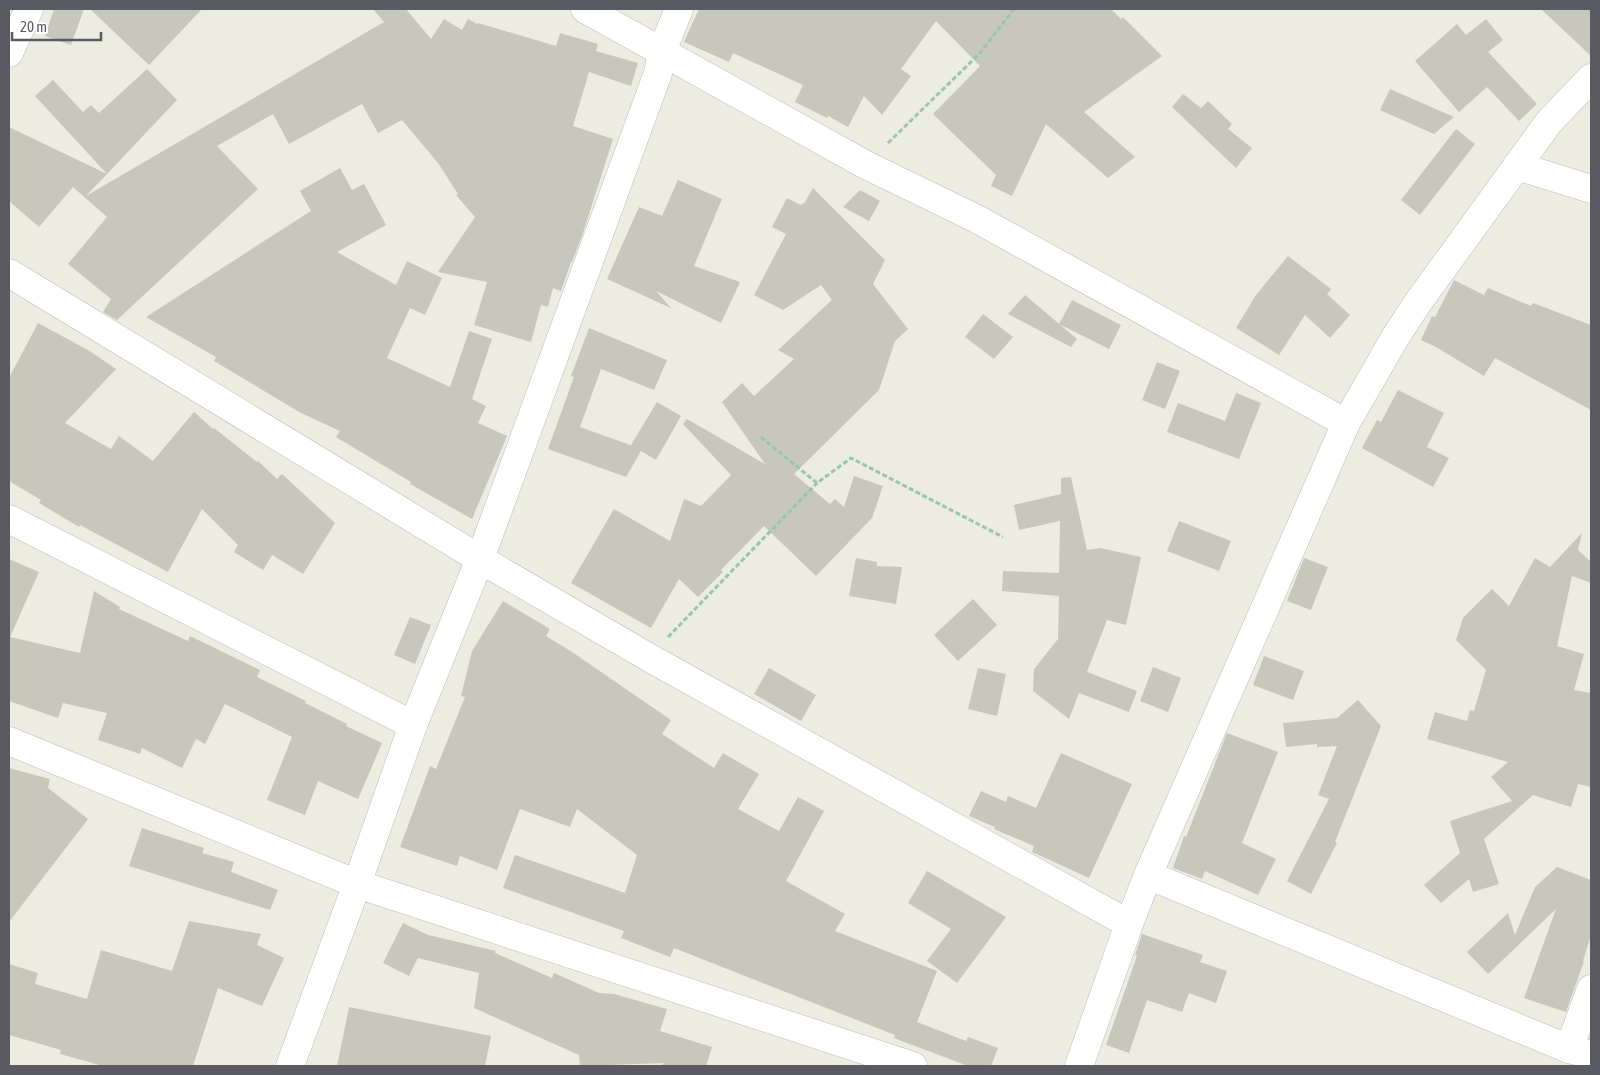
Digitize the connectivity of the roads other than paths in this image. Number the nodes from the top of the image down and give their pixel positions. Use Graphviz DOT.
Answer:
graph roads {
  1 [pos="29,9"];
  2 [pos="585,9"];
  3 [pos="679,9"];
  4 [pos="662,51"];
  5 [pos="9,52"];
  6 [pos="1591,78"];
  7 [pos="1517,166"];
  8 [pos="1591,189"];
  9 [pos="9,273"];
  10 [pos="1346,423"];
  11 [pos="9,519"];
  12 [pos="480,559"];
  13 [pos="413,725"];
  14 [pos="9,741"];
  15 [pos="1148,875"];
  16 [pos="357,884"];
  17 [pos="1128,924"];
  18 [pos="1591,989"];
  19 [pos="1580,1052"];
  20 [pos="290,1066"];
  21 [pos="913,1066"];
  22 [pos="1080,1066"];
  1 -- 5 [label="street"];
  2 -- 4 [label="street"];
  3 -- 4 [label="street"];
  4 -- 10 [label="street"];
  4 -- 12 [label="street"];
  6 -- 7 [label="street"];
  7 -- 8 [label="street"];
  7 -- 10 [label="street"];
  9 -- 12 [label="street"];
  10 -- 15 [label="street"];
  11 -- 13 [label="street"];
  12 -- 13 [label="street"];
  12 -- 17 [label="street"];
  13 -- 16 [label="street"];
  14 -- 16 [label="street"];
  15 -- 17 [label="street"];
  15 -- 19 [label="street"];
  16 -- 20 [label="street"];
  16 -- 21 [label="street"];
  17 -- 22 [label="street"];
  18 -- 19 [label="street"];
}
